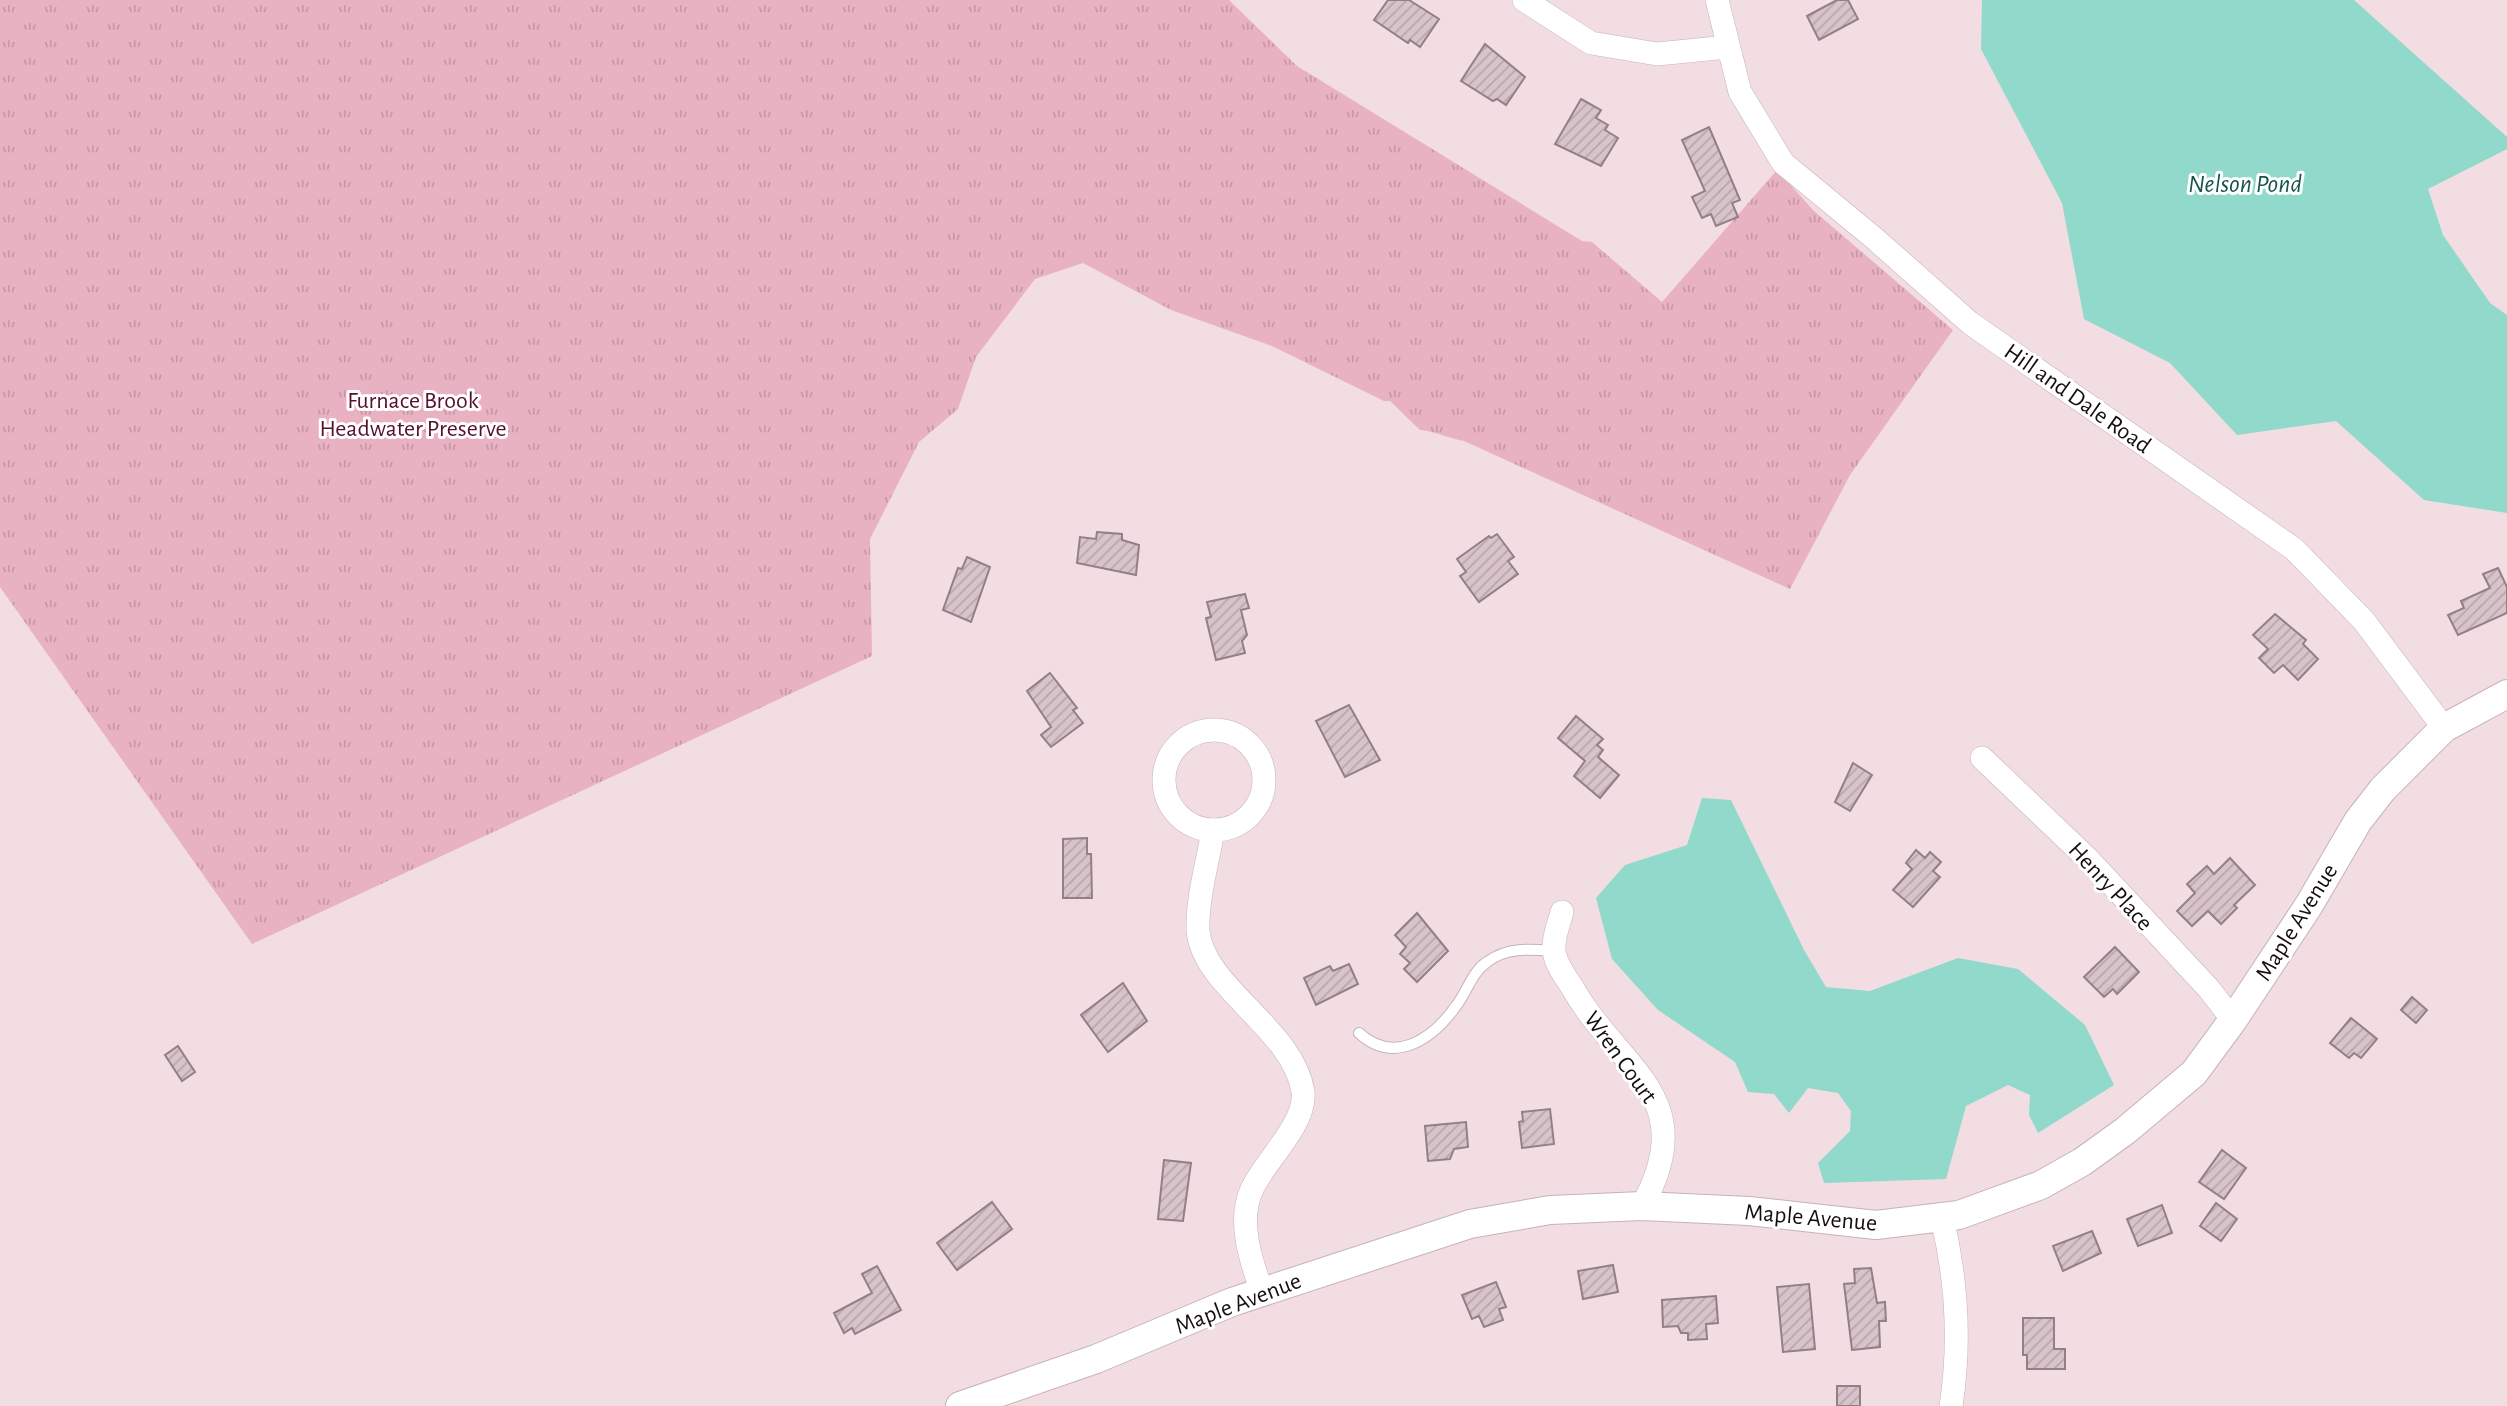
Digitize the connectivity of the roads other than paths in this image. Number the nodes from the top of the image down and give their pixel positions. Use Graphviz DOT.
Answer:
graph roads {
  1 [pos="1524,0"];
  2 [pos="1717,0"];
  3 [pos="1729,52"];
  4 [pos="2507,694"];
  5 [pos="2444,728"];
  6 [pos="1982,758"];
  7 [pos="1213,830"];
  8 [pos="1562,912"];
  9 [pos="1554,951"];
  10 [pos="2233,1020"];
  11 [pos="1359,1033"];
  12 [pos="1642,1206"];
  13 [pos="1942,1218"];
  14 [pos="1262,1292"];
  15 [pos="960,1406"];
  16 [pos="1951,1406"];
  1 -- 3 [label="street"];
  2 -- 3 [label="street, Hill and Dale Road"];
  3 -- 5 [label="street, Hill and Dale Road"];
  4 -- 5 [label="street, Maple Avenue"];
  5 -- 10 [label="street, Maple Avenue"];
  6 -- 10 [label="street, Henry Place"];
  7 -- 7 [label="street"];
  7 -- 14 [label="street"];
  8 -- 9 [label="street"];
  9 -- 11 [label="lane"];
  9 -- 12 [label="street, Wren Court"];
  10 -- 13 [label="street, Maple Avenue"];
  12 -- 13 [label="street, Maple Avenue"];
  12 -- 14 [label="street, Maple Avenue"];
  13 -- 16 [label="street"];
  14 -- 15 [label="street, Maple Avenue"];
}
